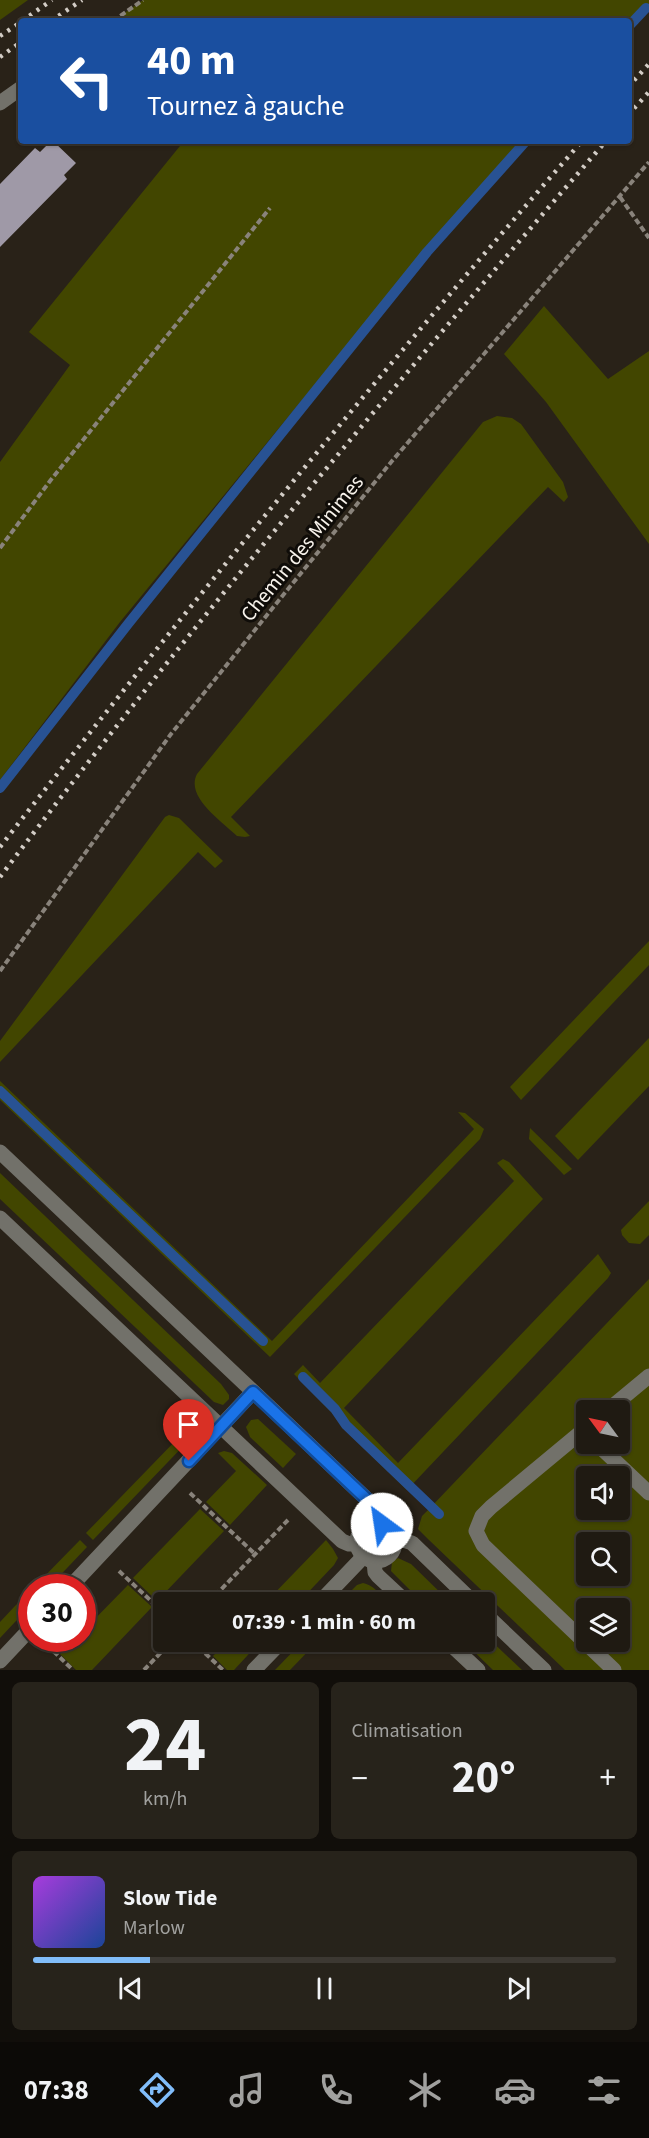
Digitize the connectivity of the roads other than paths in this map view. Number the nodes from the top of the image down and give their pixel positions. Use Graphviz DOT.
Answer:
graph roads {
  1 [pos="18,90"];
  2 [pos="0,103"];
  3 [pos="0,1152"];
  4 [pos="0,1218"];
  5 [pos="649,1376"];
  6 [pos="253,1392"];
  7 [pos="620,1400"];
  8 [pos="221,1427"];
  9 [pos="576,1438"];
  10 [pos="608,1454"];
  11 [pos="649,1493"];
  12 [pos="382,1524"];
  13 [pos="394,1537"];
  14 [pos="365,1554"];
  15 [pos="82,1574"];
  16 [pos="329,1592"];
  17 [pos="395,1592"];
  18 [pos="463,1592"];
  19 [pos="495,1623"];
  20 [pos="18,1642"];
  21 [pos="271,1652"];
  22 [pos="459,1652"];
  23 [pos="0,1661"];
  24 [pos="254,1670"];
  25 [pos="478,1670"];
  26 [pos="544,1670"];
  27 [pos="614,1670"];
  1 -- 2 [label="street"];
  3 -- 6 [label="street"];
  4 -- 8 [label="street"];
  5 -- 7 [label="street"];
  6 -- 8 [label="street"];
  6 -- 12 [label="street"];
  8 -- 14 [label="street"];
  8 -- 15 [label="street"];
  9 -- 27 [label="street"];
  10 -- 11 [label="street"];
  12 -- 13 [label="street"];
  12 -- 14 [label="street"];
  13 -- 14 [label="street"];
  13 -- 18 [label="street"];
  14 -- 16 [label="street"];
  14 -- 17 [label="street"];
  19 -- 26 [label="street"];
  20 -- 23 [label="street"];
  21 -- 24 [label="street"];
  22 -- 25 [label="street"];
}
